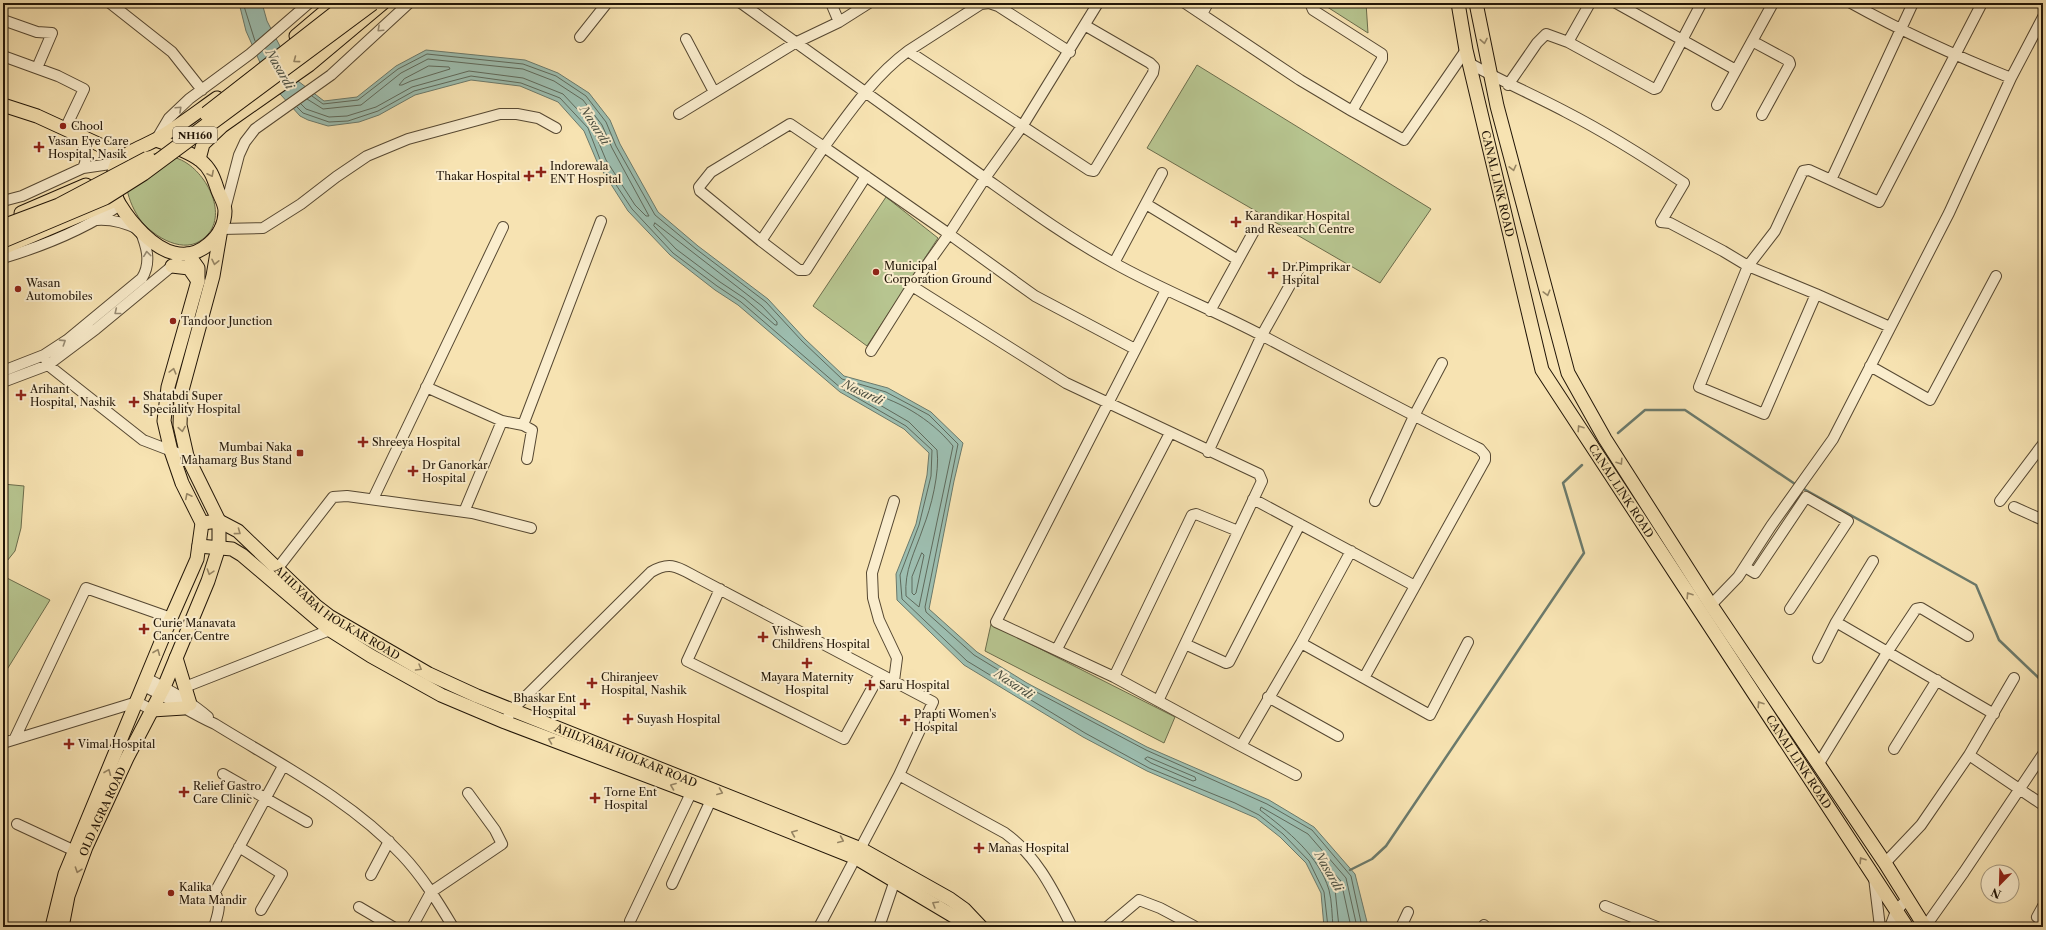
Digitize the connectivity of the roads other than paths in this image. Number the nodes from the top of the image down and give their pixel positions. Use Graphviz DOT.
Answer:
graph roads {
  1 [pos="110,3"];
  2 [pos="309,3"];
  3 [pos="335,3"];
  4 [pos="349,3"];
  5 [pos="372,3"];
  6 [pos="383,3"];
  7 [pos="409,3"];
  8 [pos="607,3"];
  9 [pos="741,3"];
  10 [pos="830,3"];
  11 [pos="869,3"];
  12 [pos="1098,3"];
  13 [pos="1186,3"];
  14 [pos="1208,3"];
  15 [pos="1310,3"];
  16 [pos="1458,3"];
  17 [pos="1476,3"];
  18 [pos="1590,3"];
  19 [pos="1616,3"];
  20 [pos="1773,3"];
  21 [pos="1851,3"];
  22 [pos="1913,3"];
  23 [pos="1982,3"];
  24 [pos="1701,4"];
  25 [pos="1202,14"];
  26 [pos="2043,17"];
  27 [pos="3,20"];
  28 [pos="839,22"];
  29 [pos="1086,26"];
  30 [pos="1901,30"];
  31 [pos="580,38"];
  32 [pos="686,39"];
  33 [pos="1681,40"];
  34 [pos="1752,41"];
  35 [pos="1568,42"];
  36 [pos="795,43"];
  37 [pos="1466,50"];
  38 [pos="908,51"];
  39 [pos="1070,52"];
  40 [pos="3,56"];
  41 [pos="1956,56"];
  42 [pos="1470,63"];
  43 [pos="37,68"];
  44 [pos="1736,70"];
  45 [pos="1490,75"];
  46 [pos="2011,78"];
  47 [pos="1508,85"];
  48 [pos="202,90"];
  49 [pos="714,92"];
  50 [pos="864,93"];
  51 [pos="3,105"];
  52 [pos="1717,105"];
  53 [pos="1352,111"];
  54 [pos="679,114"];
  55 [pos="1762,115"];
  56 [pos="1023,125"];
  57 [pos="556,128"];
  58 [pos="65,129"];
  59 [pos="78,134"];
  60 [pos="156,140"];
  61 [pos="824,147"];
  62 [pos="199,159"];
  63 [pos="119,164"];
  64 [pos="83,168"];
  65 [pos="1162,173"];
  66 [pos="866,176"];
  67 [pos="985,178"];
  68 [pos="1831,180"];
  69 [pos="3,201"];
  70 [pos="118,202"];
  71 [pos="1146,204"];
  72 [pos="225,210"];
  73 [pos="97,220"];
  74 [pos="3,221"];
  75 [pos="601,221"];
  76 [pos="3,227"];
  77 [pos="503,227"];
  78 [pos="221,229"];
  79 [pos="140,230"];
  80 [pos="1254,231"];
  81 [pos="949,234"];
  82 [pos="3,240"];
  83 [pos="761,241"];
  84 [pos="3,248"];
  85 [pos="188,254"];
  86 [pos="3,258"];
  87 [pos="1238,260"];
  88 [pos="1114,263"];
  89 [pos="172,266"];
  90 [pos="1300,266"];
  91 [pos="1748,266"];
  92 [pos="1996,276"];
  93 [pos="198,281"];
  94 [pos="144,282"];
  95 [pos="912,286"];
  96 [pos="1166,290"];
  97 [pos="1816,294"];
  98 [pos="1210,311"];
  99 [pos="1890,327"];
  100 [pos="1262,335"];
  101 [pos="1136,349"];
  102 [pos="871,351"];
  103 [pos="44,355"];
  104 [pos="1442,363"];
  105 [pos="48,365"];
  106 [pos="1870,366"];
  107 [pos="3,371"];
  108 [pos="3,382"];
  109 [pos="426,387"];
  110 [pos="1578,391"];
  111 [pos="1560,398"];
  112 [pos="1108,402"];
  113 [pos="1414,416"];
  114 [pos="502,421"];
  115 [pos="523,425"];
  116 [pos="1170,433"];
  117 [pos="2043,444"];
  118 [pos="171,451"];
  119 [pos="1208,452"];
  120 [pos="187,456"];
  121 [pos="528,459"];
  122 [pos="1791,498"];
  123 [pos="373,499"];
  124 [pos="1253,499"];
  125 [pos="894,501"];
  126 [pos="2000,501"];
  127 [pos="1374,502"];
  128 [pos="1801,504"];
  129 [pos="2014,507"];
  130 [pos="464,512"];
  131 [pos="2043,520"];
  132 [pos="219,521"];
  133 [pos="202,523"];
  134 [pos="1300,524"];
  135 [pos="531,528"];
  136 [pos="1238,531"];
  137 [pos="199,546"];
  138 [pos="219,547"];
  139 [pos="1351,551"];
  140 [pos="1873,561"];
  141 [pos="1745,567"];
  142 [pos="274,574"];
  143 [pos="1415,586"];
  144 [pos="720,589"];
  145 [pos="1712,605"];
  146 [pos="1790,609"];
  147 [pos="171,618"];
  148 [pos="1836,622"];
  149 [pos="330,630"];
  150 [pos="1968,636"];
  151 [pos="1468,642"];
  152 [pos="1301,643"];
  153 [pos="1185,644"];
  154 [pos="1057,649"];
  155 [pos="1888,651"];
  156 [pos="176,658"];
  157 [pos="1818,658"];
  158 [pos="880,674"];
  159 [pos="1114,677"];
  160 [pos="1364,678"];
  161 [pos="2014,678"];
  162 [pos="1937,680"];
  163 [pos="894,681"];
  164 [pos="145,682"];
  165 [pos="185,687"];
  166 [pos="162,690"];
  167 [pos="1268,697"];
  168 [pos="1158,701"];
  169 [pos="136,702"];
  170 [pos="187,706"];
  171 [pos="152,710"];
  172 [pos="512,710"];
  173 [pos="1994,714"];
  174 [pos="505,722"];
  175 [pos="1338,736"];
  176 [pos="15,738"];
  177 [pos="3,743"];
  178 [pos="1241,746"];
  179 [pos="1894,749"];
  180 [pos="2043,754"];
  181 [pos="1969,755"];
  182 [pos="1818,765"];
  183 [pos="283,766"];
  184 [pos="223,774"];
  185 [pos="899,775"];
  186 [pos="1296,775"];
  187 [pos="2019,788"];
  188 [pos="468,793"];
  189 [pos="691,793"];
  190 [pos="266,798"];
  191 [pos="710,800"];
  192 [pos="2043,806"];
  193 [pos="307,822"];
  194 [pos="17,824"];
  195 [pos="389,841"];
  196 [pos="240,847"];
  197 [pos="75,851"];
  198 [pos="858,854"];
  199 [pos="1885,863"];
  200 [pos="370,875"];
  201 [pos="1874,878"];
  202 [pos="895,880"];
  203 [pos="672,884"];
  204 [pos="431,892"];
  205 [pos="1908,898"];
  206 [pos="1605,906"];
  207 [pos="2043,906"];
  208 [pos="359,907"];
  209 [pos="261,910"];
  210 [pos="1896,911"];
  211 [pos="1408,912"];
  212 [pos="630,921"];
  213 [pos="2043,922"];
  214 [pos="216,924"];
  215 [pos="1194,926"];
  216 [pos="52,927"];
  217 [pos="62,927"];
  218 [pos="393,927"];
  219 [pos="412,927"];
  220 [pos="453,927"];
  221 [pos="819,927"];
  222 [pos="879,927"];
  223 [pos="966,927"];
  224 [pos="981,927"];
  225 [pos="1072,927"];
  226 [pos="1107,927"];
  227 [pos="1401,927"];
  228 [pos="1657,927"];
  229 [pos="1880,927"];
  230 [pos="1890,927"];
  231 [pos="1907,927"];
  232 [pos="1925,927"];
  1 -- 48 [label="street"];
  2 -- 48 [label="street"];
  3 -- 60 [label="main road"];
  4 -- 76 [label="highway, NH160, bridge"];
  5 -- 82 [label="highway, NH160, one-way, bridge"];
  6 -- 62 [label="main road"];
  7 -- 72 [label="street, one-way"];
  8 -- 31 [label="street"];
  9 -- 36 [label="street"];
  10 -- 28 [label="street"];
  11 -- 28 [label="street"];
  12 -- 29 [label="street"];
  13 -- 25 [label="street"];
  14 -- 25 [label="street"];
  15 -- 53 [label="street"];
  16 -- 37 [label="main road, CANAL LINK ROAD"];
  17 -- 45 [label="main road, CANAL LINK ROAD, one-way"];
  18 -- 35 [label="street"];
  19 -- 33 [label="street"];
  20 -- 34 [label="street"];
  21 -- 30 [label="street"];
  22 -- 30 [label="street"];
  23 -- 41 [label="street"];
  24 -- 33 [label="street"];
  25 -- 53 [label="street"];
  26 -- 46 [label="street"];
  27 -- 43 [label="street"];
  28 -- 36 [label="street"];
  29 -- 39 [label="street"];
  29 -- 56 [label="street"];
  30 -- 41 [label="street"];
  30 -- 68 [label="street"];
  32 -- 49 [label="street"];
  33 -- 35 [label="street"];
  33 -- 44 [label="street"];
  34 -- 44 [label="street"];
  34 -- 55 [label="street"];
  35 -- 47 [label="street"];
  36 -- 49 [label="street"];
  36 -- 50 [label="street"];
  37 -- 42 [label="main road, CANAL LINK ROAD"];
  37 -- 53 [label="street"];
  38 -- 39 [label="street"];
  38 -- 50 [label="street"];
  38 -- 56 [label="street"];
  39 -- 56 [label="street"];
  40 -- 43 [label="street"];
  41 -- 46 [label="street"];
  41 -- 68 [label="street"];
  42 -- 45 [label="street"];
  42 -- 111 [label="main road, CANAL LINK ROAD"];
  43 -- 58 [label="street"];
  44 -- 52 [label="street"];
  45 -- 47 [label="street"];
  45 -- 110 [label="main road, CANAL LINK ROAD, one-way"];
  46 -- 99 [label="street"];
  47 -- 91 [label="street"];
  60 -- 48 [label="street, one-way"];
  49 -- 54 [label="street"];
  50 -- 61 [label="street"];
  50 -- 67 [label="street"];
  51 -- 58 [label="main road"];
  56 -- 67 [label="street"];
  57 -- 78 [label="street"];
  58 -- 59 [label="main road"];
  59 -- 63 [label="main road"];
  59 -- 64 [label="street"];
  60 -- 62 [label="main road"];
  60 -- 63 [label="main road"];
  61 -- 66 [label="street"];
  61 -- 83 [label="street"];
  61 -- 83 [label="street"];
  62 -- 72 [label="main road, one-way"];
  63 -- 64 [label="street"];
  63 -- 70 [label="main road"];
  63 -- 74 [label="main road"];
  64 -- 69 [label="street"];
  65 -- 71 [label="street"];
  66 -- 81 [label="street"];
  66 -- 83 [label="street"];
  67 -- 81 [label="street"];
  67 -- 88 [label="street"];
  68 -- 91 [label="street"];
  70 -- 73 [label="street"];
  70 -- 79 [label="main road"];
  70 -- 84 [label="main road"];
  71 -- 87 [label="street"];
  71 -- 88 [label="street"];
  72 -- 78 [label="main road"];
  73 -- 79 [label="street"];
  73 -- 86 [label="street"];
  75 -- 115 [label="street"];
  77 -- 109 [label="street"];
  78 -- 85 [label="main road"];
  78 -- 120 [label="main road, one-way"];
  79 -- 85 [label="main road"];
  94 -- 79 [label="street, one-way"];
  80 -- 87 [label="street"];
  81 -- 95 [label="street"];
  81 -- 101 [label="street"];
  85 -- 89 [label="street"];
  85 -- 93 [label="main road"];
  87 -- 98 [label="street"];
  88 -- 96 [label="street"];
  89 -- 93 [label="main road"];
  89 -- 94 [label="street"];
  90 -- 100 [label="street"];
  91 -- 97 [label="street"];
  91 -- 97 [label="street"];
  92 -- 106 [label="street"];
  118 -- 93 [label="main road, one-way"];
  103 -- 94 [label="street, one-way"];
  94 -- 105 [label="street, one-way"];
  95 -- 102 [label="street"];
  95 -- 112 [label="street"];
  96 -- 98 [label="street"];
  96 -- 101 [label="street"];
  97 -- 99 [label="street"];
  98 -- 100 [label="street"];
  99 -- 106 [label="street"];
  100 -- 113 [label="street"];
  100 -- 119 [label="street"];
  101 -- 112 [label="street"];
  103 -- 105 [label="street"];
  103 -- 107 [label="street"];
  104 -- 113 [label="street"];
  105 -- 108 [label="street"];
  105 -- 118 [label="street"];
  106 -- 122 [label="street"];
  109 -- 114 [label="street"];
  109 -- 123 [label="street"];
  110 -- 111 [label="main road"];
  110 -- 145 [label="main road, CANAL LINK ROAD, one-way"];
  201 -- 111 [label="main road, CANAL LINK ROAD, one-way"];
  112 -- 116 [label="street"];
  112 -- 154 [label="street"];
  113 -- 127 [label="street"];
  113 -- 143 [label="street"];
  114 -- 115 [label="street"];
  114 -- 130 [label="street"];
  115 -- 121 [label="street"];
  116 -- 119 [label="street"];
  116 -- 154 [label="street"];
  117 -- 126 [label="street"];
  118 -- 120 [label="street"];
  133 -- 118 [label="main road, one-way"];
  119 -- 124 [label="street"];
  120 -- 132 [label="main road"];
  122 -- 128 [label="street"];
  122 -- 141 [label="street"];
  123 -- 130 [label="street"];
  123 -- 142 [label="street"];
  124 -- 134 [label="street"];
  124 -- 136 [label="street"];
  125 -- 163 [label="street"];
  128 -- 141 [label="street"];
  128 -- 146 [label="street"];
  129 -- 131 [label="street"];
  130 -- 135 [label="street"];
  132 -- 133 [label="main road"];
  132 -- 138 [label="main road, OLD AGRA ROAD"];
  132 -- 142 [label="main road, AHILYABAI HOLKAR ROAD, one-way"];
  133 -- 137 [label="main road, OLD AGRA ROAD"];
  134 -- 139 [label="street"];
  134 -- 153 [label="street"];
  136 -- 153 [label="street"];
  136 -- 159 [label="street"];
  137 -- 138 [label="main road, AHILYABAI HOLKAR ROAD"];
  137 -- 147 [label="main road, OLD AGRA ROAD"];
  138 -- 142 [label="main road, AHILYABAI HOLKAR ROAD"];
  138 -- 156 [label="main road, OLD AGRA ROAD, one-way"];
  139 -- 143 [label="street"];
  139 -- 152 [label="street"];
  140 -- 148 [label="street"];
  141 -- 145 [label="street"];
  142 -- 149 [label="main road, AHILYABAI HOLKAR ROAD"];
  142 -- 172 [label="main road, AHILYABAI HOLKAR ROAD, one-way"];
  143 -- 160 [label="street"];
  144 -- 158 [label="street"];
  144 -- 158 [label="street"];
  144 -- 172 [label="street"];
  145 -- 182 [label="main road, CANAL LINK ROAD"];
  164 -- 147 [label="main road, OLD AGRA ROAD, one-way"];
  147 -- 176 [label="street"];
  148 -- 155 [label="street"];
  148 -- 157 [label="street"];
  149 -- 165 [label="street"];
  149 -- 174 [label="main road, AHILYABAI HOLKAR ROAD"];
  150 -- 155 [label="street"];
  151 -- 160 [label="street"];
  152 -- 160 [label="street"];
  152 -- 167 [label="street"];
  153 -- 168 [label="street"];
  154 -- 159 [label="street"];
  155 -- 162 [label="street"];
  155 -- 182 [label="street"];
  156 -- 165 [label="main road"];
  156 -- 166 [label="main road, OLD AGRA ROAD"];
  158 -- 163 [label="street"];
  159 -- 168 [label="street"];
  161 -- 173 [label="street"];
  162 -- 173 [label="street"];
  162 -- 179 [label="street"];
  163 -- 185 [label="street"];
  164 -- 166 [label="street"];
  164 -- 169 [label="main road, OLD AGRA ROAD"];
  165 -- 170 [label="main road"];
  166 -- 170 [label="street"];
  166 -- 171 [label="main road, OLD AGRA ROAD"];
  167 -- 175 [label="street"];
  167 -- 178 [label="street"];
  168 -- 178 [label="street"];
  169 -- 171 [label="street"];
  169 -- 176 [label="street"];
  197 -- 169 [label="main road, OLD AGRA ROAD, one-way"];
  170 -- 171 [label="main road"];
  170 -- 183 [label="street"];
  171 -- 217 [label="main road, OLD AGRA ROAD, one-way"];
  172 -- 174 [label="street"];
  172 -- 198 [label="main road, AHILYABAI HOLKAR ROAD, one-way"];
  173 -- 181 [label="street"];
  189 -- 174 [label="main road, AHILYABAI HOLKAR ROAD, one-way"];
  176 -- 177 [label="street"];
  178 -- 186 [label="street"];
  180 -- 187 [label="street"];
  181 -- 187 [label="street"];
  181 -- 199 [label="street"];
  182 -- 199 [label="main road, CANAL LINK ROAD"];
  183 -- 190 [label="street"];
  183 -- 195 [label="street"];
  184 -- 190 [label="street"];
  185 -- 198 [label="street"];
  185 -- 225 [label="street"];
  187 -- 192 [label="street"];
  187 -- 232 [label="street"];
  188 -- 204 [label="street"];
  189 -- 191 [label="main road, AHILYABAI HOLKAR ROAD"];
  189 -- 212 [label="street"];
  190 -- 193 [label="street"];
  190 -- 196 [label="street"];
  198 -- 191 [label="main road, AHILYABAI HOLKAR ROAD, one-way"];
  191 -- 203 [label="street"];
  194 -- 197 [label="street"];
  195 -- 200 [label="street"];
  195 -- 204 [label="street"];
  196 -- 209 [label="street"];
  196 -- 214 [label="street"];
  197 -- 216 [label="main road, OLD AGRA ROAD"];
  198 -- 202 [label="main road, AHILYABAI HOLKAR ROAD"];
  198 -- 221 [label="street"];
  198 -- 224 [label="main road, AHILYABAI HOLKAR ROAD"];
  199 -- 205 [label="main road, CANAL LINK ROAD"];
  201 -- 210 [label="main road, CANAL LINK ROAD"];
  201 -- 229 [label="street"];
  202 -- 222 [label="street"];
  223 -- 202 [label="main road, AHILYABAI HOLKAR ROAD, one-way"];
  204 -- 219 [label="street"];
  204 -- 220 [label="street"];
  205 -- 210 [label="street"];
  205 -- 232 [label="main road, CANAL LINK ROAD"];
  206 -- 228 [label="street"];
  207 -- 213 [label="street"];
  208 -- 218 [label="street"];
  210 -- 230 [label="street"];
  210 -- 231 [label="main road, CANAL LINK ROAD"];
  211 -- 227 [label="street"];
  215 -- 226 [label="street"];
}
